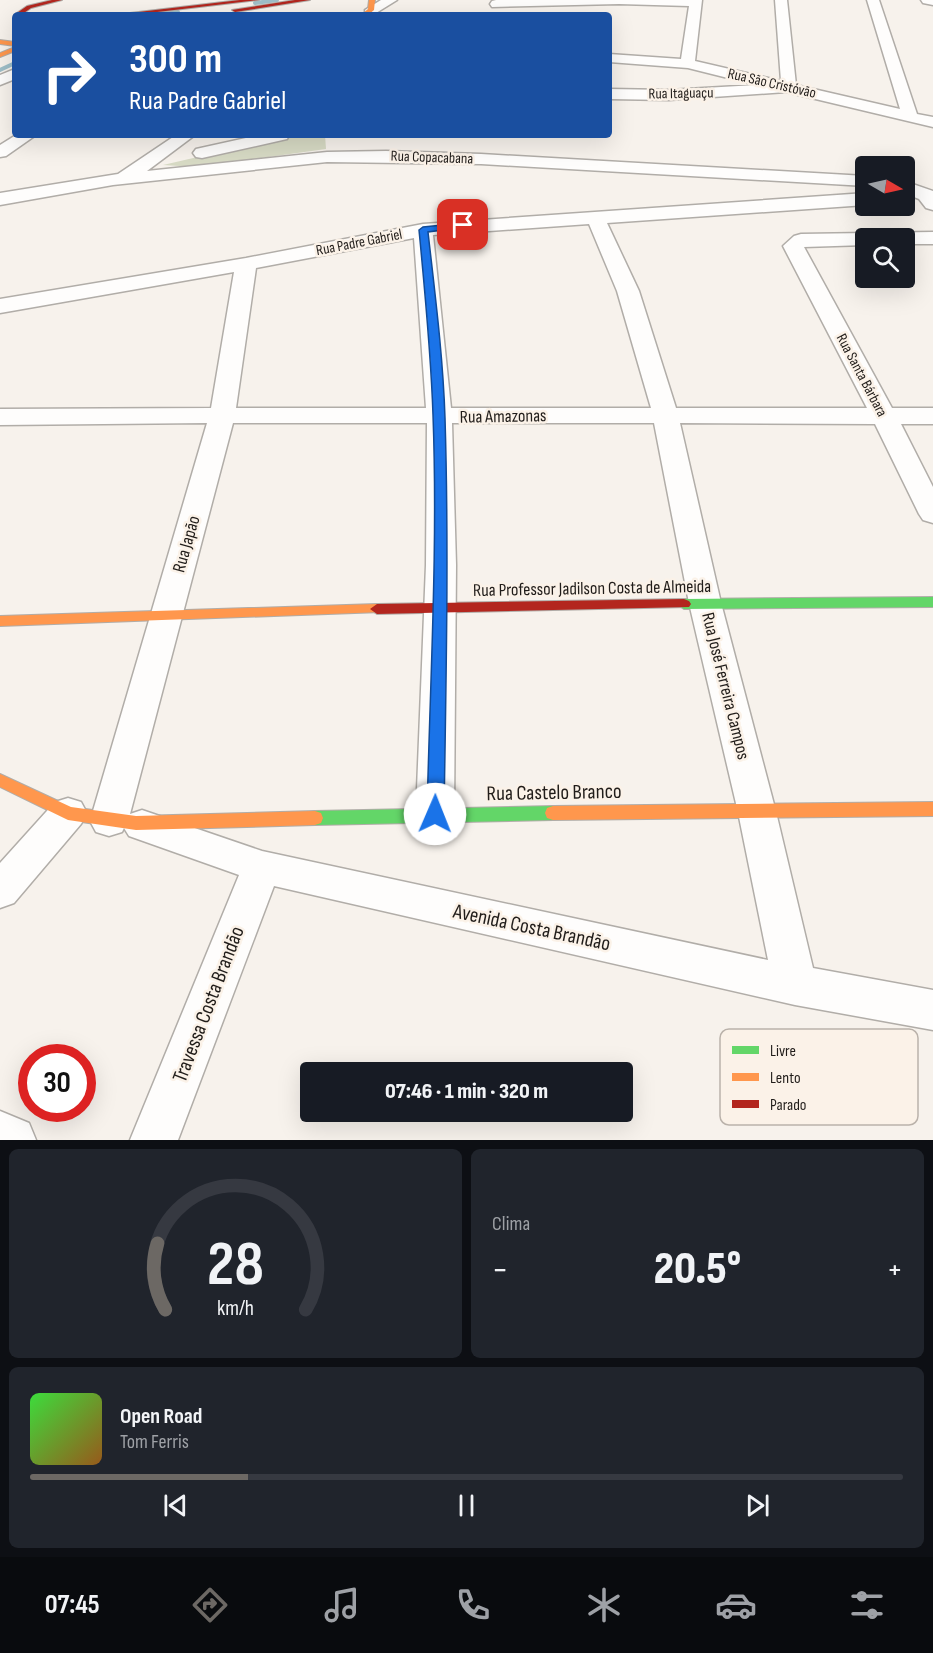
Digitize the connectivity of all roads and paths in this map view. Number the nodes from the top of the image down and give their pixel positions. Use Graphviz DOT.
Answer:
graph roads {
  1 [pos="59,0"];
  2 [pos="307,0"];
  3 [pos="392,0"];
  4 [pos="619,0"];
  5 [pos="781,0"];
  6 [pos="873,0"];
  7 [pos="927,0"];
  8 [pos="598,1"];
  9 [pos="933,1"];
  10 [pos="696,2"];
  11 [pos="28,4"];
  12 [pos="495,6"];
  13 [pos="246,8"];
  14 [pos="369,8"];
  15 [pos="172,12"];
  16 [pos="209,12"];
  17 [pos="612,58"];
  18 [pos="688,64"];
  19 [pos="789,87"];
  20 [pos="612,94"];
  21 [pos="910,115"];
  22 [pos="933,122"];
  23 [pos="23,138"];
  24 [pos="183,138"];
  25 [pos="268,138"];
  26 [pos="0,152"];
  27 [pos="143,166"];
  28 [pos="113,180"];
  29 [pos="855,180"];
  30 [pos="915,191"];
  31 [pos="915,197"];
  32 [pos="931,198"];
  33 [pos="0,199"];
  34 [pos="855,201"];
  35 [pos="596,219"];
  36 [pos="423,230"];
  37 [pos="933,238"];
  38 [pos="246,264"];
  39 [pos="0,306"];
  40 [pos="665,414"];
  41 [pos="222,415"];
  42 [pos="885,416"];
  43 [pos="933,416"];
  44 [pos="0,417"];
  45 [pos="439,417"];
  46 [pos="933,514"];
  47 [pos="933,602"];
  48 [pos="705,603"];
  49 [pos="440,609"];
  50 [pos="167,614"];
  51 [pos="0,621"];
  52 [pos="0,780"];
  53 [pos="17,799"];
  54 [pos="933,809"];
  55 [pos="757,812"];
  56 [pos="68,813"];
  57 [pos="435,814"];
  58 [pos="122,822"];
  59 [pos="262,867"];
  60 [pos="0,891"];
  61 [pos="795,985"];
  62 [pos="933,1010"];
  63 [pos="0,1135"];
  64 [pos="12,1140"];
  65 [pos="154,1140"];
  1 -- 11 [label="street"];
  2 -- 13 [label="street"];
  3 -- 14 [label="street"];
  4 -- 8 [label="street"];
  4 -- 10 [label="street"];
  5 -- 19 [label="street"];
  6 -- 21 [label="street"];
  7 -- 9 [label="street"];
  8 -- 12 [label="street"];
  10 -- 18 [label="street"];
  13 -- 15 [label="street"];
  13 -- 16 [label="street"];
  17 -- 18 [label="street, Rua São Cristóvão"];
  18 -- 19 [label="street, Rua São Cristóvão"];
  19 -- 20 [label="street, Rua Itaguaçu"];
  19 -- 21 [label="street, Rua São Cristóvão"];
  21 -- 22 [label="street, Rua São Cristóvão"];
  23 -- 26 [label="street"];
  24 -- 27 [label="street"];
  25 -- 27 [label="street"];
  27 -- 28 [label="street"];
  28 -- 29 [label="street, Rua Copacabana"];
  28 -- 33 [label="street, Rua Copacabana"];
  30 -- 32 [label="street"];
  31 -- 32 [label="street"];
  34 -- 35 [label="street, Rua Padre Gabriel"];
  35 -- 36 [label="street, Rua Padre Gabriel"];
  35 -- 40 [label="street, Rua José Ferreira Campos"];
  36 -- 38 [label="street, Rua Padre Gabriel"];
  36 -- 45 [label="street"];
  37 -- 42 [label="street, Rua Santa Bárbara"];
  38 -- 39 [label="street, Rua Padre Gabriel"];
  38 -- 41 [label="street, Rua Japão"];
  40 -- 42 [label="street, Rua Amazonas"];
  40 -- 45 [label="street, Rua Amazonas"];
  40 -- 48 [label="street, Rua José Ferreira Campos"];
  41 -- 44 [label="street, Rua Amazonas"];
  41 -- 45 [label="street, Rua Amazonas"];
  41 -- 50 [label="street, Rua Japão"];
  42 -- 43 [label="street, Rua Amazonas"];
  42 -- 46 [label="street, Rua Santa Bárbara"];
  45 -- 49 [label="street"];
  47 -- 48 [label="street, Rua Professor Jadilson Costa de Almeida"];
  48 -- 49 [label="street, Rua Professor Jadilson Costa de Almeida"];
  48 -- 55 [label="street, Rua José Ferreira Campos"];
  49 -- 50 [label="street, Rua Professor Jadilson Costa de Almeida"];
  49 -- 57 [label="street"];
  50 -- 51 [label="street, Rua Professor Jadilson Costa de Almeida"];
  50 -- 58 [label="street, Rua Japão"];
  52 -- 53 [label="street"];
  53 -- 56 [label="street"];
  54 -- 55 [label="street, Rua Castelo Branco"];
  55 -- 57 [label="street, Rua Castelo Branco"];
  55 -- 61 [label="street, Rua José Ferreira Campos"];
  56 -- 58 [label="street, Rua Castelo Branco"];
  56 -- 60 [label="street"];
  57 -- 58 [label="street, Rua Castelo Branco"];
  58 -- 59 [label="street, Avenida Costa Brandão"];
  59 -- 61 [label="street, Avenida Costa Brandão"];
  59 -- 65 [label="street, Travessa Costa Brandão"];
  61 -- 62 [label="street, Avenida Costa Brandão"];
  63 -- 64 [label="street"];
}
